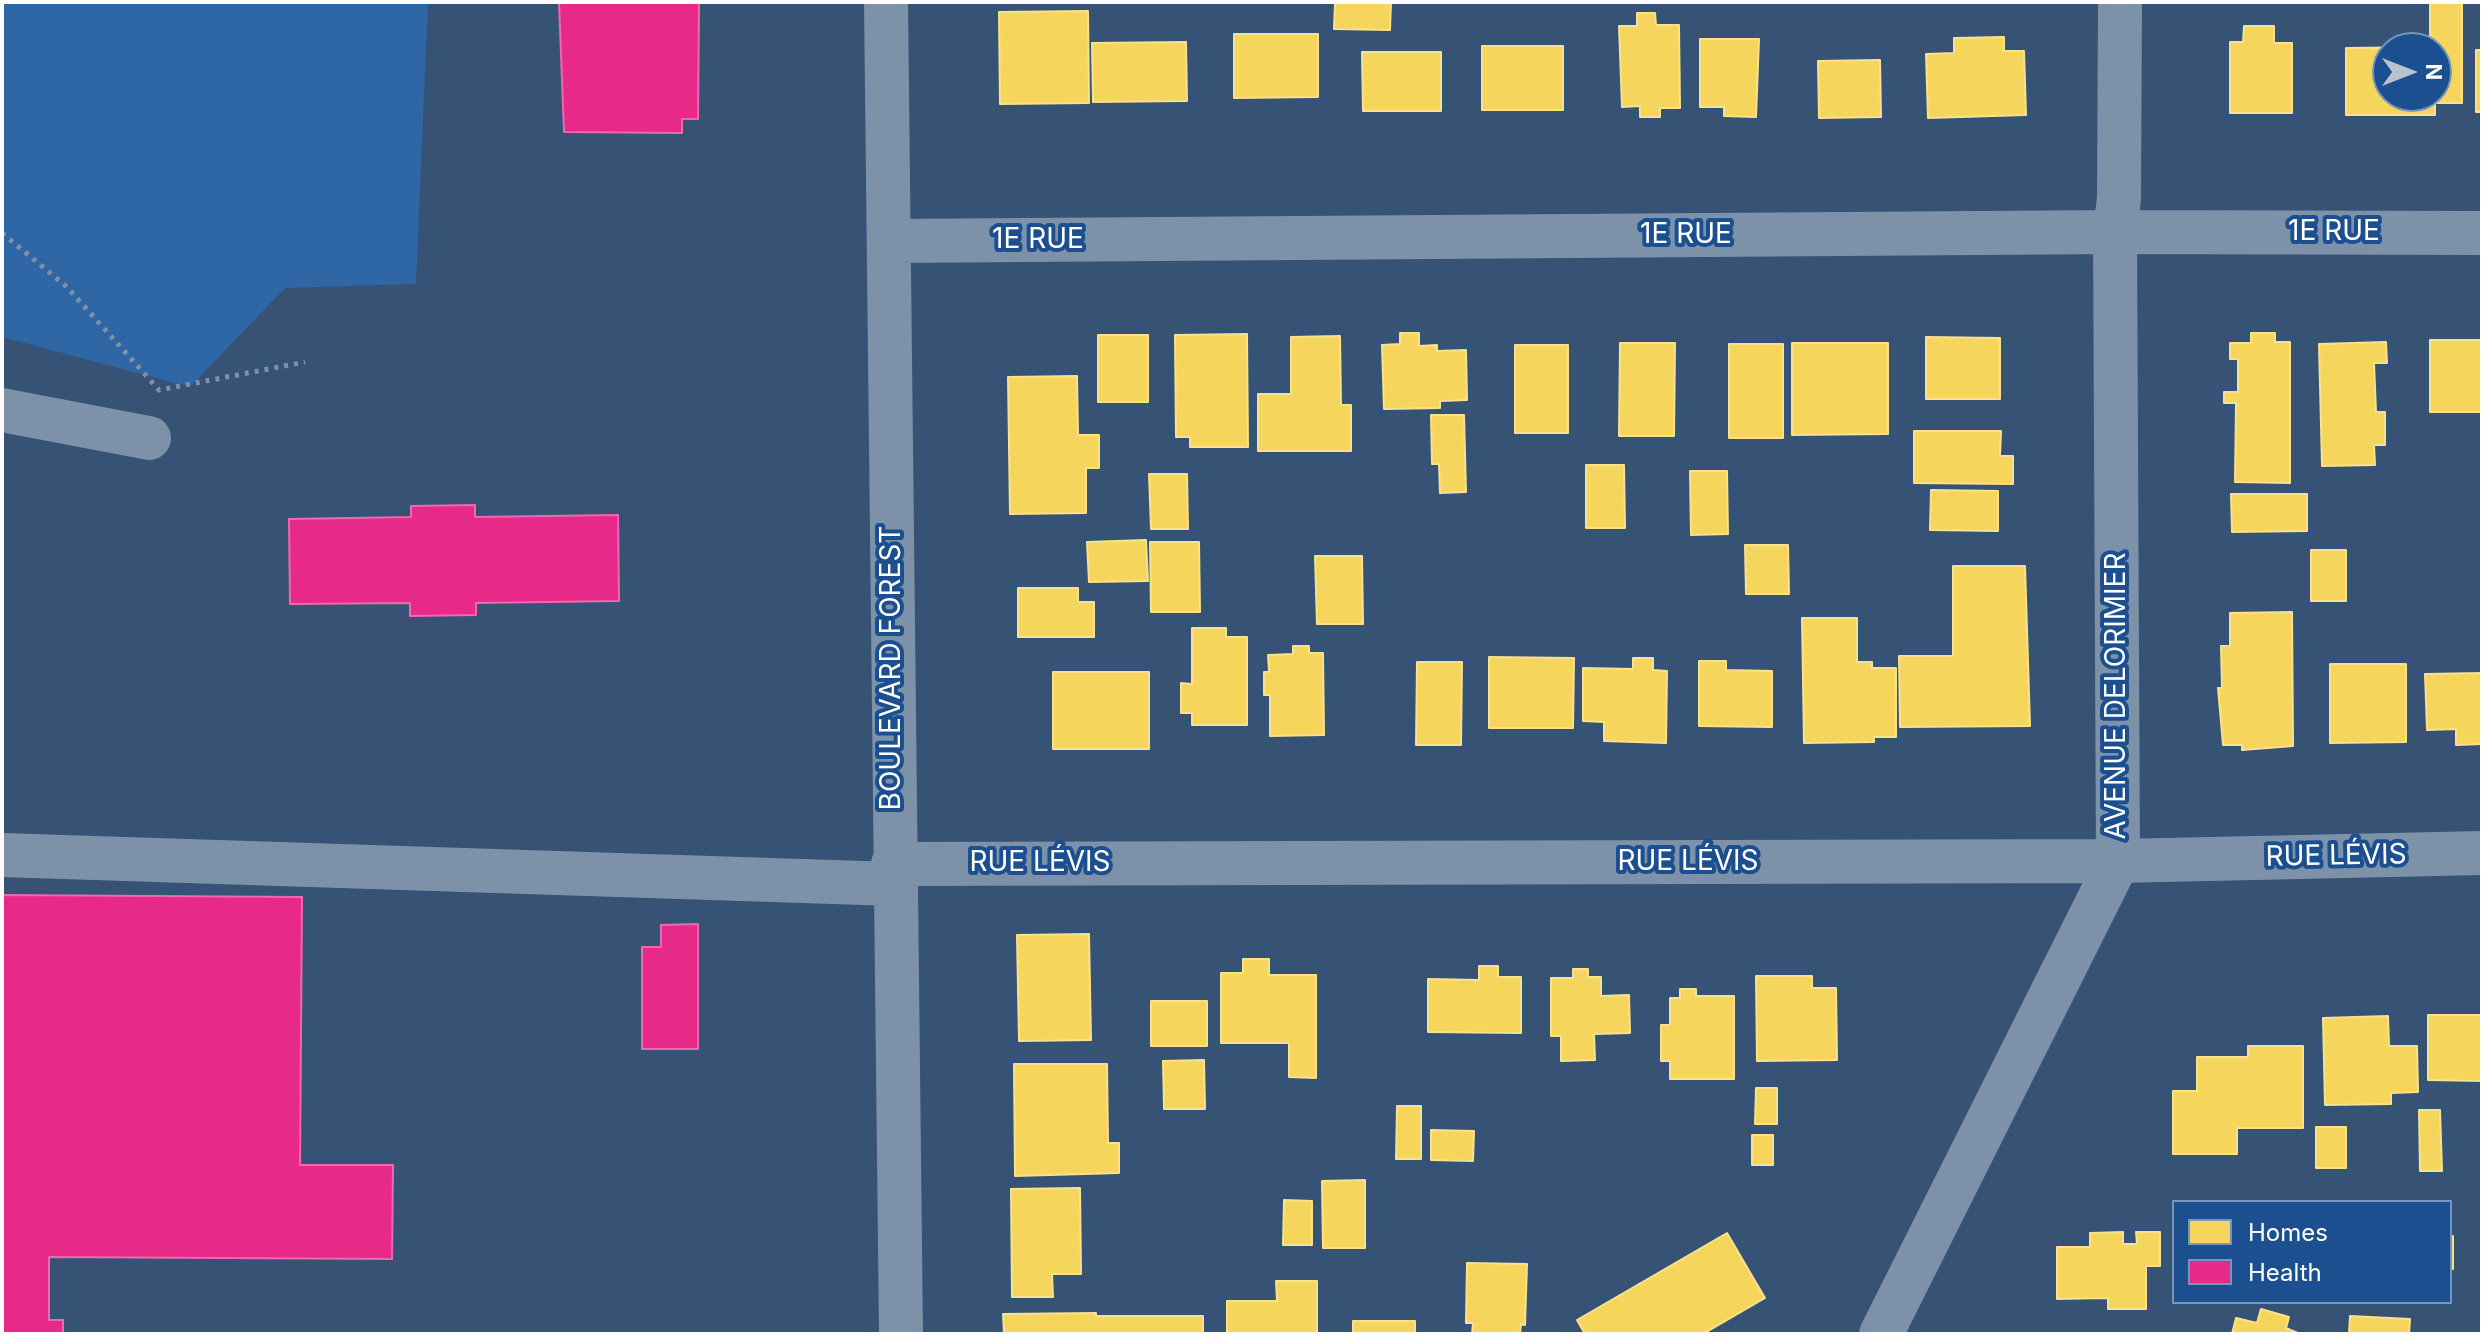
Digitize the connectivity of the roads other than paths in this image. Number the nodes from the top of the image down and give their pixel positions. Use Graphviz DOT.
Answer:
graph roads {
  1 [pos="886,2"];
  2 [pos="2120,2"];
  3 [pos="2115,232"];
  4 [pos="2482,233"];
  5 [pos="890,241"];
  6 [pos="2,410"];
  7 [pos="149,438"];
  8 [pos="2482,853"];
  9 [pos="2,855"];
  10 [pos="2118,861"];
  11 [pos="894,874"];
  12 [pos="901,1334"];
  13 [pos="1881,1334"];
  1 -- 5 [label="street, BOULEVARD FOREST"];
  2 -- 3 [label="street, AVENUE DELORIMIER"];
  3 -- 4 [label="street, 1E RUE"];
  3 -- 5 [label="street, 1E RUE"];
  3 -- 10 [label="street, AVENUE DELORIMIER"];
  5 -- 11 [label="street, BOULEVARD FOREST"];
  6 -- 7 [label="street"];
  8 -- 10 [label="street, RUE LÉVIS"];
  9 -- 11 [label="street, RUE LÉVIS"];
  10 -- 11 [label="street, RUE LÉVIS"];
  10 -- 13 [label="street, AVENUE DELORIMIER"];
  11 -- 12 [label="street, BOULEVARD FOREST"];
}
